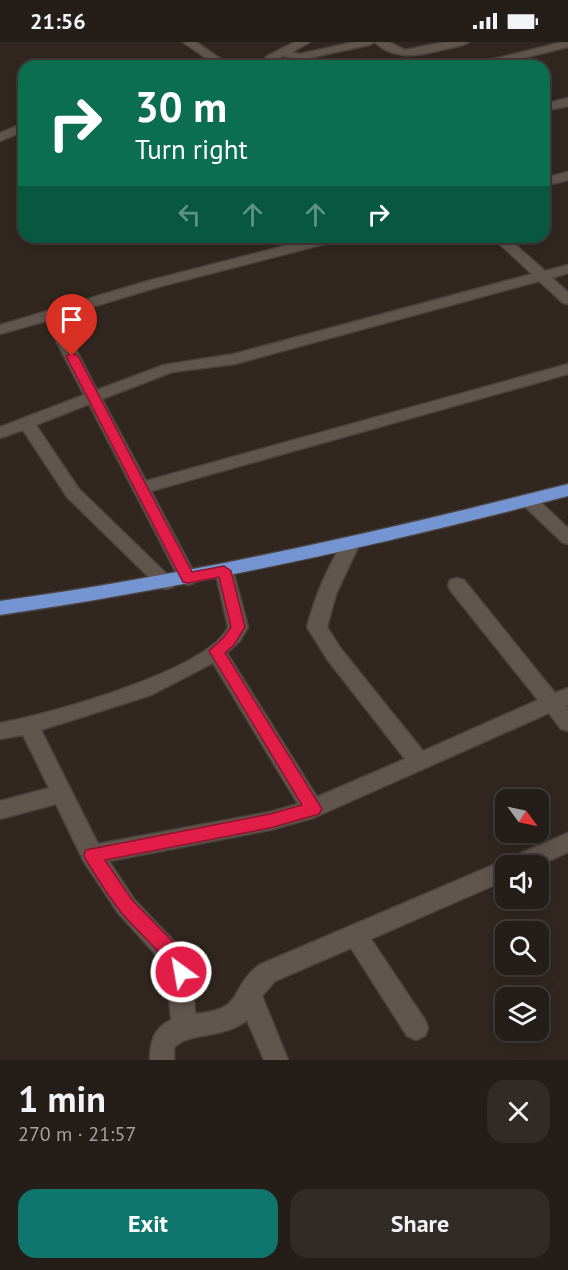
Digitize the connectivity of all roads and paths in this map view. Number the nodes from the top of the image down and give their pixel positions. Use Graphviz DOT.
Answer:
graph roads {
  1 [pos="189,42"];
  2 [pos="304,42"];
  3 [pos="369,42"];
  4 [pos="381,42"];
  5 [pos="463,42"];
  6 [pos="568,44"];
  7 [pos="284,52"];
  8 [pos="216,60"];
  9 [pos="271,60"];
  10 [pos="502,60"];
  11 [pos="568,102"];
  12 [pos="550,106"];
  13 [pos="18,130"];
  14 [pos="0,137"];
  15 [pos="568,176"];
  16 [pos="550,180"];
  17 [pos="312,243"];
  18 [pos="506,243"];
  19 [pos="568,268"];
  20 [pos="542,276"];
  21 [pos="568,300"];
  22 [pos="50,315"];
  23 [pos="0,330"];
  24 [pos="568,369"];
  25 [pos="94,398"];
  26 [pos="26,423"];
  27 [pos="0,433"];
  28 [pos="142,488"];
  29 [pos="568,490"];
  30 [pos="528,500"];
  31 [pos="568,538"];
  32 [pos="351,543"];
  33 [pos="224,571"];
  34 [pos="188,578"];
  35 [pos="166,582"];
  36 [pos="457,585"];
  37 [pos="0,608"];
  38 [pos="216,651"];
  39 [pos="560,699"];
  40 [pos="568,723"];
  41 [pos="29,726"];
  42 [pos="0,731"];
  43 [pos="419,762"];
  44 [pos="62,794"];
  45 [pos="314,809"];
  46 [pos="0,810"];
  47 [pos="568,842"];
  48 [pos="92,855"];
  49 [pos="538,855"];
  50 [pos="495,874"];
  51 [pos="356,935"];
  52 [pos="249,998"];
  53 [pos="416,1028"];
  54 [pos="184,1029"];
  55 [pos="162,1060"];
  56 [pos="276,1060"];
  1 -- 8 [label="street"];
  2 -- 7 [label="street"];
  3 -- 7 [label="street"];
  4 -- 5 [label="street"];
  6 -- 10 [label="street"];
  7 -- 9 [label="street"];
  11 -- 12 [label="street"];
  13 -- 14 [label="street"];
  15 -- 16 [label="street"];
  17 -- 22 [label="street"];
  18 -- 20 [label="street"];
  19 -- 20 [label="street"];
  20 -- 21 [label="street"];
  20 -- 25 [label="street"];
  22 -- 23 [label="street"];
  22 -- 25 [label="street"];
  24 -- 28 [label="street"];
  25 -- 26 [label="street"];
  25 -- 28 [label="street"];
  26 -- 27 [label="street"];
  26 -- 35 [label="street"];
  28 -- 34 [label="street"];
  29 -- 30 [label="highway"];
  30 -- 31 [label="street"];
  30 -- 32 [label="highway"];
  32 -- 33 [label="highway"];
  32 -- 43 [label="street"];
  33 -- 34 [label="highway"];
  33 -- 38 [label="street"];
  34 -- 35 [label="highway"];
  35 -- 37 [label="highway"];
  36 -- 39 [label="street"];
  38 -- 41 [label="street"];
  38 -- 45 [label="street"];
  39 -- 40 [label="street"];
  39 -- 43 [label="street"];
  41 -- 42 [label="street"];
  41 -- 44 [label="street"];
  43 -- 45 [label="street"];
  44 -- 46 [label="street"];
  44 -- 48 [label="street"];
  45 -- 48 [label="street"];
  47 -- 49 [label="street"];
  48 -- 54 [label="street"];
  50 -- 51 [label="street"];
  51 -- 52 [label="street"];
  51 -- 53 [label="street"];
  52 -- 54 [label="street"];
  52 -- 56 [label="street"];
  54 -- 55 [label="street"];
}
